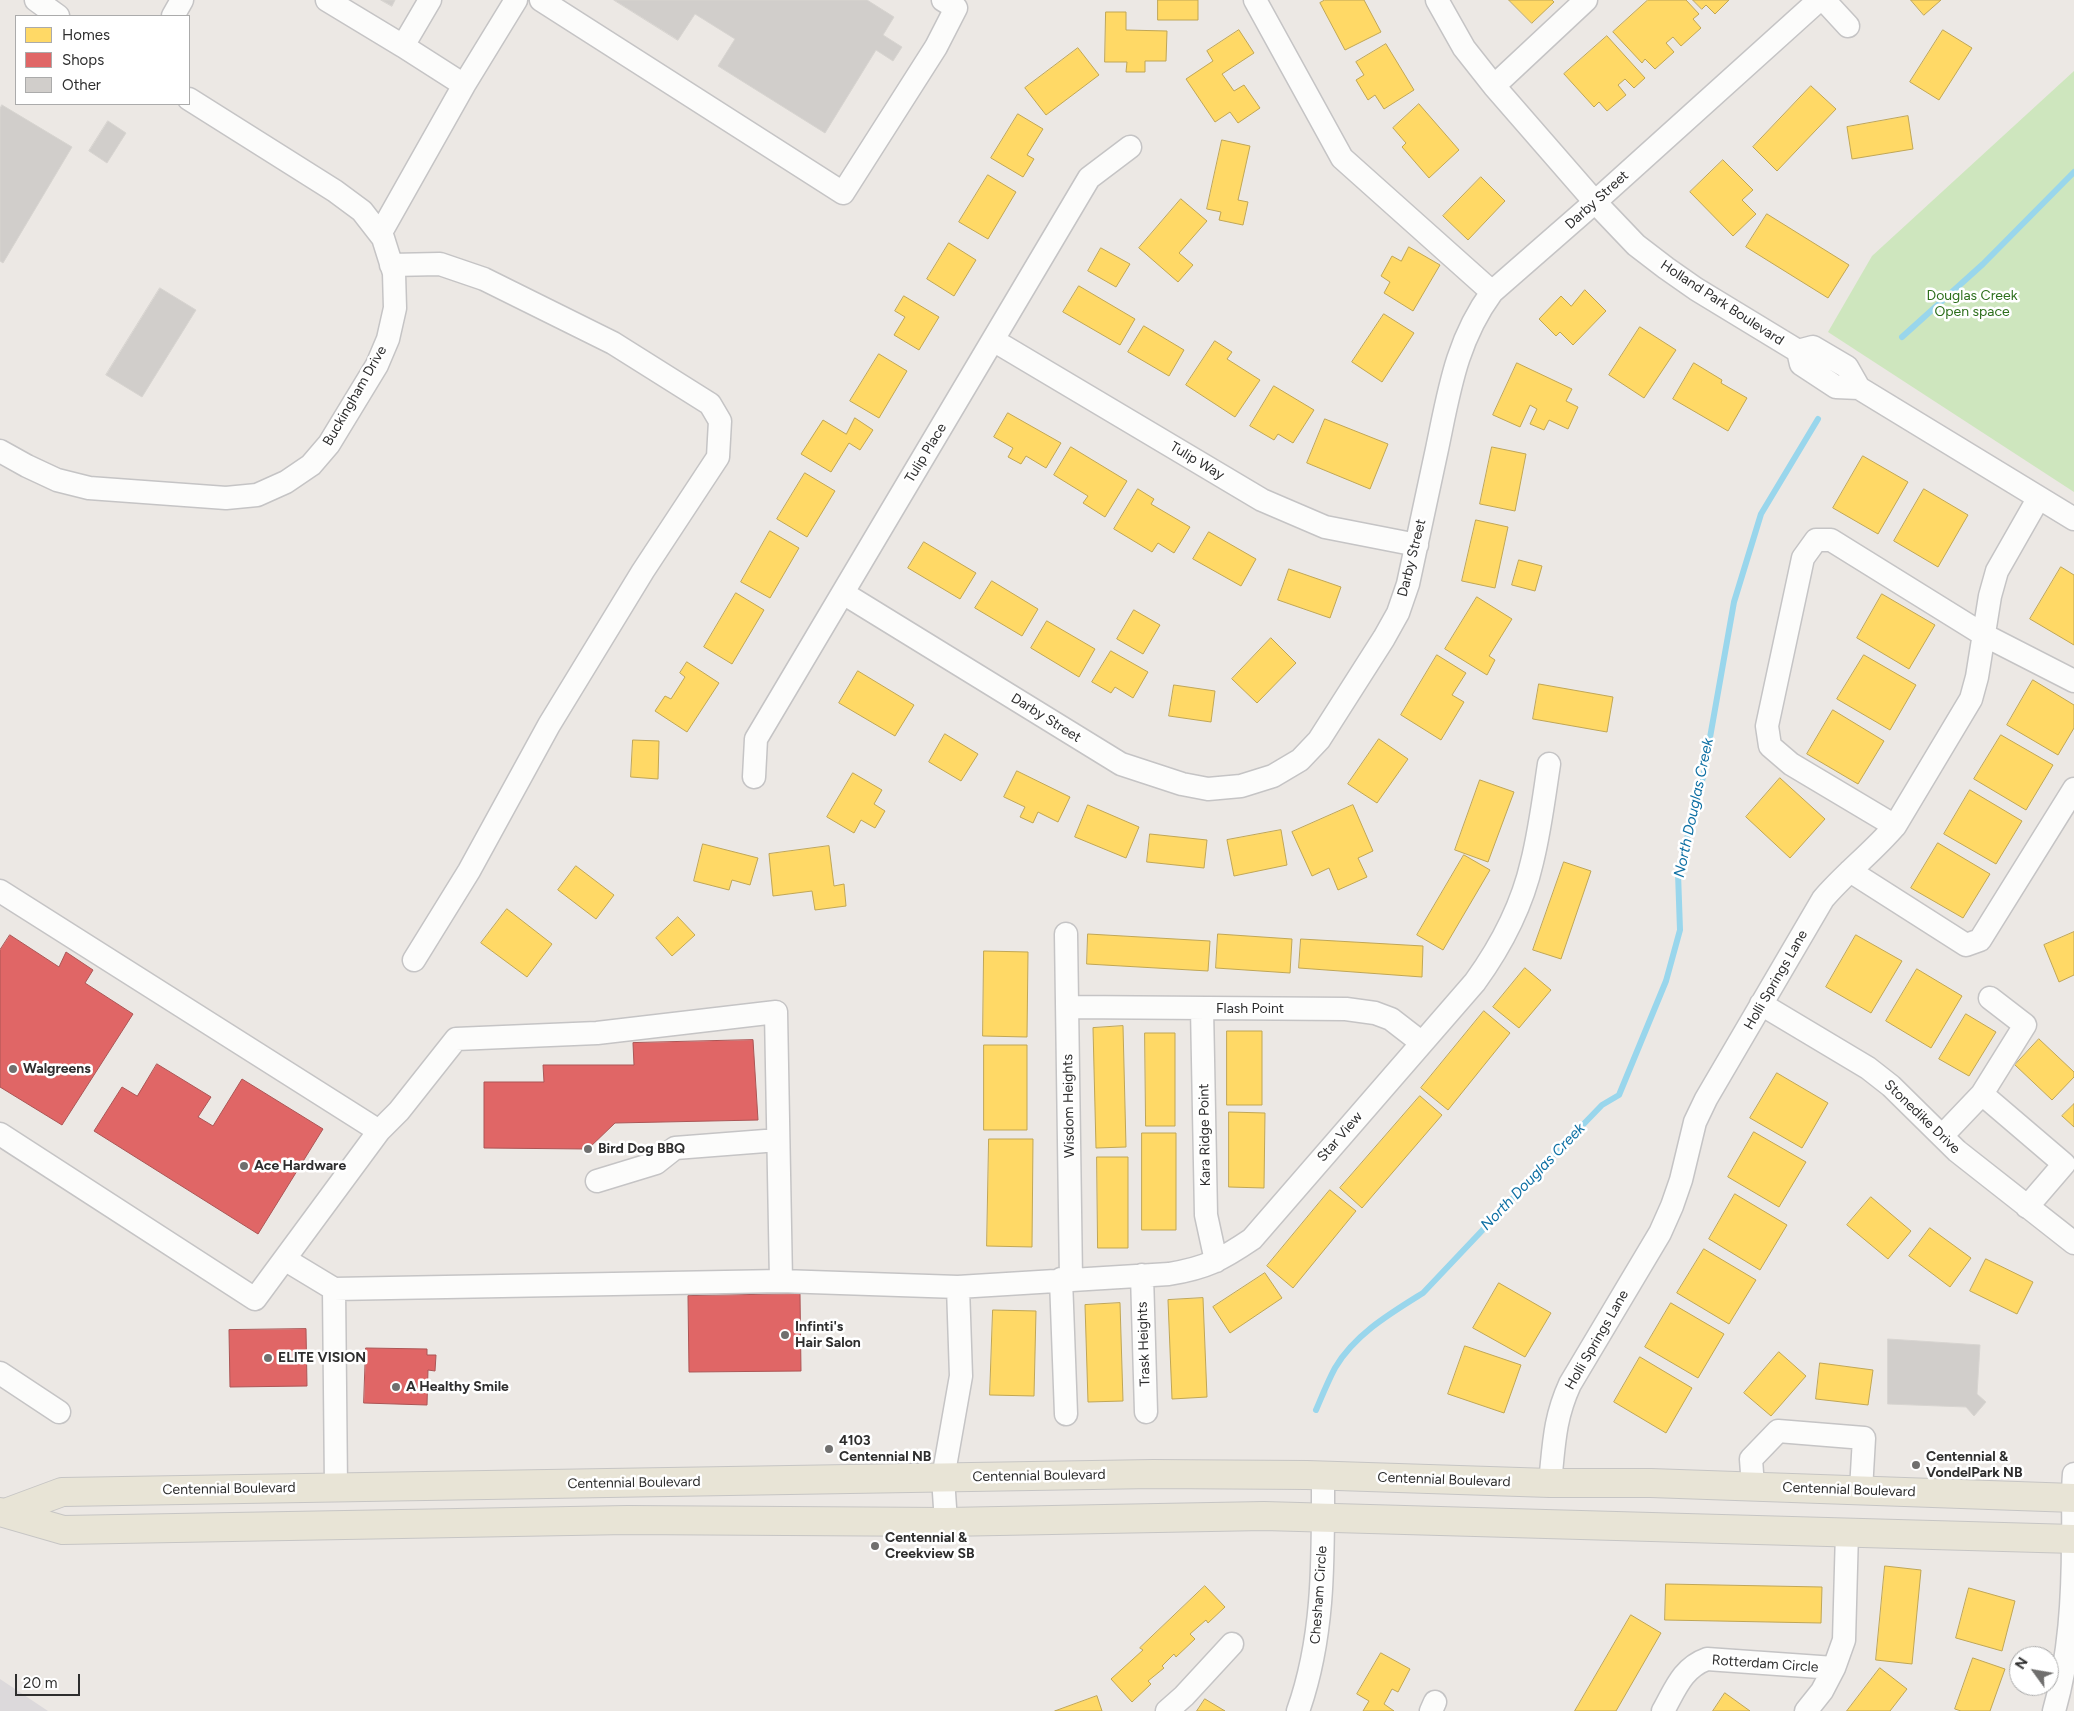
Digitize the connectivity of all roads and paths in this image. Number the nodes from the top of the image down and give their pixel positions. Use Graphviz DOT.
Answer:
graph roads {
  1 [pos="36,0"];
  2 [pos="182,0"];
  3 [pos="327,0"];
  4 [pos="430,0"];
  5 [pos="516,0"];
  6 [pos="541,0"];
  7 [pos="943,0"];
  8 [pos="1255,0"];
  9 [pos="1437,0"];
  10 [pos="1586,0"];
  11 [pos="1819,0"];
  12 [pos="1824,0"];
  13 [pos="57,15"];
  14 [pos="173,15"];
  15 [pos="1848,26"];
  16 [pos="402,46"];
  17 [pos="464,85"];
  18 [pos="1494,86"];
  19 [pos="190,99"];
  20 [pos="1130,147"];
  21 [pos="1595,202"];
  22 [pos="380,234"];
  23 [pos="391,265"];
  24 [pos="1492,292"];
  25 [pos="993,340"];
  26 [pos="0,451"];
  27 [pos="2038,499"];
  28 [pos="2074,519"];
  29 [pos="1417,545"];
  30 [pos="843,593"];
  31 [pos="1984,635"];
  32 [pos="2074,681"];
  33 [pos="1549,764"];
  34 [pos="754,777"];
  35 [pos="2074,789"];
  36 [pos="1896,826"];
  37 [pos="1850,871"];
  38 [pos="0,891"];
  39 [pos="1066,934"];
  40 [pos="414,960"];
  41 [pos="1990,998"];
  42 [pos="1761,1004"];
  43 [pos="1068,1007"];
  44 [pos="1202,1008"];
  45 [pos="1422,1043"];
  46 [pos="1982,1094"];
  47 [pos="379,1131"];
  48 [pos="0,1134"];
  49 [pos="1942,1136"];
  50 [pos="778,1140"];
  51 [pos="2069,1168"];
  52 [pos="597,1181"];
  53 [pos="2027,1207"];
  54 [pos="2074,1242"];
  55 [pos="286,1260"];
  56 [pos="1216,1261"];
  57 [pos="1142,1276"];
  58 [pos="1066,1279"];
  59 [pos="781,1281"];
  60 [pos="958,1286"];
  61 [pos="334,1289"];
  62 [pos="0,1373"];
  63 [pos="58,1412"];
  64 [pos="1146,1412"];
  65 [pos="1066,1414"];
  66 [pos="1315,1476"];
  67 [pos="943,1478"];
  68 [pos="1550,1483"];
  69 [pos="1753,1486"];
  70 [pos="336,1487"];
  71 [pos="1861,1490"];
  72 [pos="2073,1490"];
  73 [pos="4,1512"];
  74 [pos="1323,1518"];
  75 [pos="946,1522"];
  76 [pos="1847,1532"];
  77 [pos="2074,1539"];
  78 [pos="1232,1644"];
  79 [pos="1834,1668"];
  80 [pos="1167,1711"];
  81 [pos="1298,1711"];
  82 [pos="1663,1711"];
  83 [pos="1806,1711"];
  84 [pos="2054,1711"];
  1 -- 13 [label="street"];
  2 -- 14 [label="street"];
  3 -- 16 [label="street"];
  4 -- 16 [label="street"];
  5 -- 17 [label="street"];
  6 -- 7 [label="street"];
  8 -- 24 [label="street"];
  9 -- 18 [label="street, Holland Park Boulevard"];
  10 -- 18 [label="street"];
  11 -- 21 [label="street, Darby Street"];
  12 -- 15 [label="street"];
  16 -- 17 [label="street"];
  17 -- 22 [label="street"];
  18 -- 21 [label="street, Holland Park Boulevard"];
  19 -- 22 [label="street, Buckingham Drive"];
  20 -- 25 [label="street, Tulip Place"];
  21 -- 24 [label="street, Darby Street"];
  21 -- 27 [label="street, Holland Park Boulevard"];
  22 -- 23 [label="street, Buckingham Drive"];
  23 -- 26 [label="street, Buckingham Drive"];
  23 -- 40 [label="street"];
  24 -- 29 [label="street, Darby Street"];
  25 -- 29 [label="street, Tulip Way"];
  25 -- 30 [label="street, Tulip Place"];
  27 -- 28 [label="street, Holland Park Boulevard"];
  27 -- 31 [label="street, Holli Springs Lane"];
  29 -- 30 [label="street, Darby Street"];
  30 -- 34 [label="street, Tulip Place"];
  31 -- 32 [label="street"];
  31 -- 36 [label="street, Holli Springs Lane"];
  31 -- 36 [label="street"];
  33 -- 45 [label="street, Star View"];
  35 -- 37 [label="street"];
  36 -- 37 [label="street, Holli Springs Lane"];
  37 -- 42 [label="street, Holli Springs Lane"];
  38 -- 47 [label="street"];
  39 -- 43 [label="street, Wisdom Heights"];
  41 -- 46 [label="street"];
  42 -- 49 [label="street, Stonedike Drive"];
  42 -- 68 [label="street, Holli Springs Lane"];
  43 -- 44 [label="street, Flash Point"];
  43 -- 58 [label="street, Wisdom Heights"];
  44 -- 45 [label="street, Flash Point"];
  44 -- 56 [label="street, Kara Ridge Point"];
  45 -- 56 [label="street, Star View"];
  46 -- 49 [label="street"];
  46 -- 51 [label="street"];
  47 -- 50 [label="street"];
  47 -- 55 [label="street"];
  48 -- 55 [label="street"];
  49 -- 53 [label="street, Stonedike Drive"];
  50 -- 52 [label="street"];
  50 -- 59 [label="street"];
  51 -- 53 [label="street"];
  53 -- 54 [label="street, Stonedike Drive"];
  55 -- 61 [label="street"];
  56 -- 57 [label="street, Star View"];
  57 -- 58 [label="street, Star View"];
  57 -- 64 [label="street, Trask Heights"];
  58 -- 60 [label="street, Star View"];
  58 -- 65 [label="street, Wisdom Heights"];
  59 -- 60 [label="street, Star View"];
  59 -- 61 [label="street, Star View"];
  60 -- 67 [label="street"];
  61 -- 70 [label="street"];
  62 -- 63 [label="street"];
  66 -- 67 [label="main road, Centennial Boulevard"];
  66 -- 68 [label="main road, Centennial Boulevard"];
  66 -- 74 [label="street, Chesham Circle"];
  67 -- 70 [label="main road, Centennial Boulevard"];
  67 -- 75 [label="street"];
  68 -- 69 [label="main road, Centennial Boulevard"];
  69 -- 71 [label="main road, Centennial Boulevard"];
  69 -- 71 [label="street"];
  70 -- 73 [label="main road, Centennial Boulevard"];
  71 -- 72 [label="main road, Centennial Boulevard"];
  72 -- 77 [label="street"];
  73 -- 75 [label="main road, Centennial Boulevard"];
  74 -- 75 [label="main road, Centennial Boulevard"];
  74 -- 76 [label="main road, Centennial Boulevard"];
  74 -- 81 [label="street, Chesham Circle"];
  76 -- 77 [label="main road, Centennial Boulevard"];
  76 -- 79 [label="street, Rotterdam Circle"];
  77 -- 84 [label="street"];
  78 -- 80 [label="street"];
  79 -- 82 [label="street, Rotterdam Circle"];
  79 -- 83 [label="street, Rotterdam Circle"];
}
